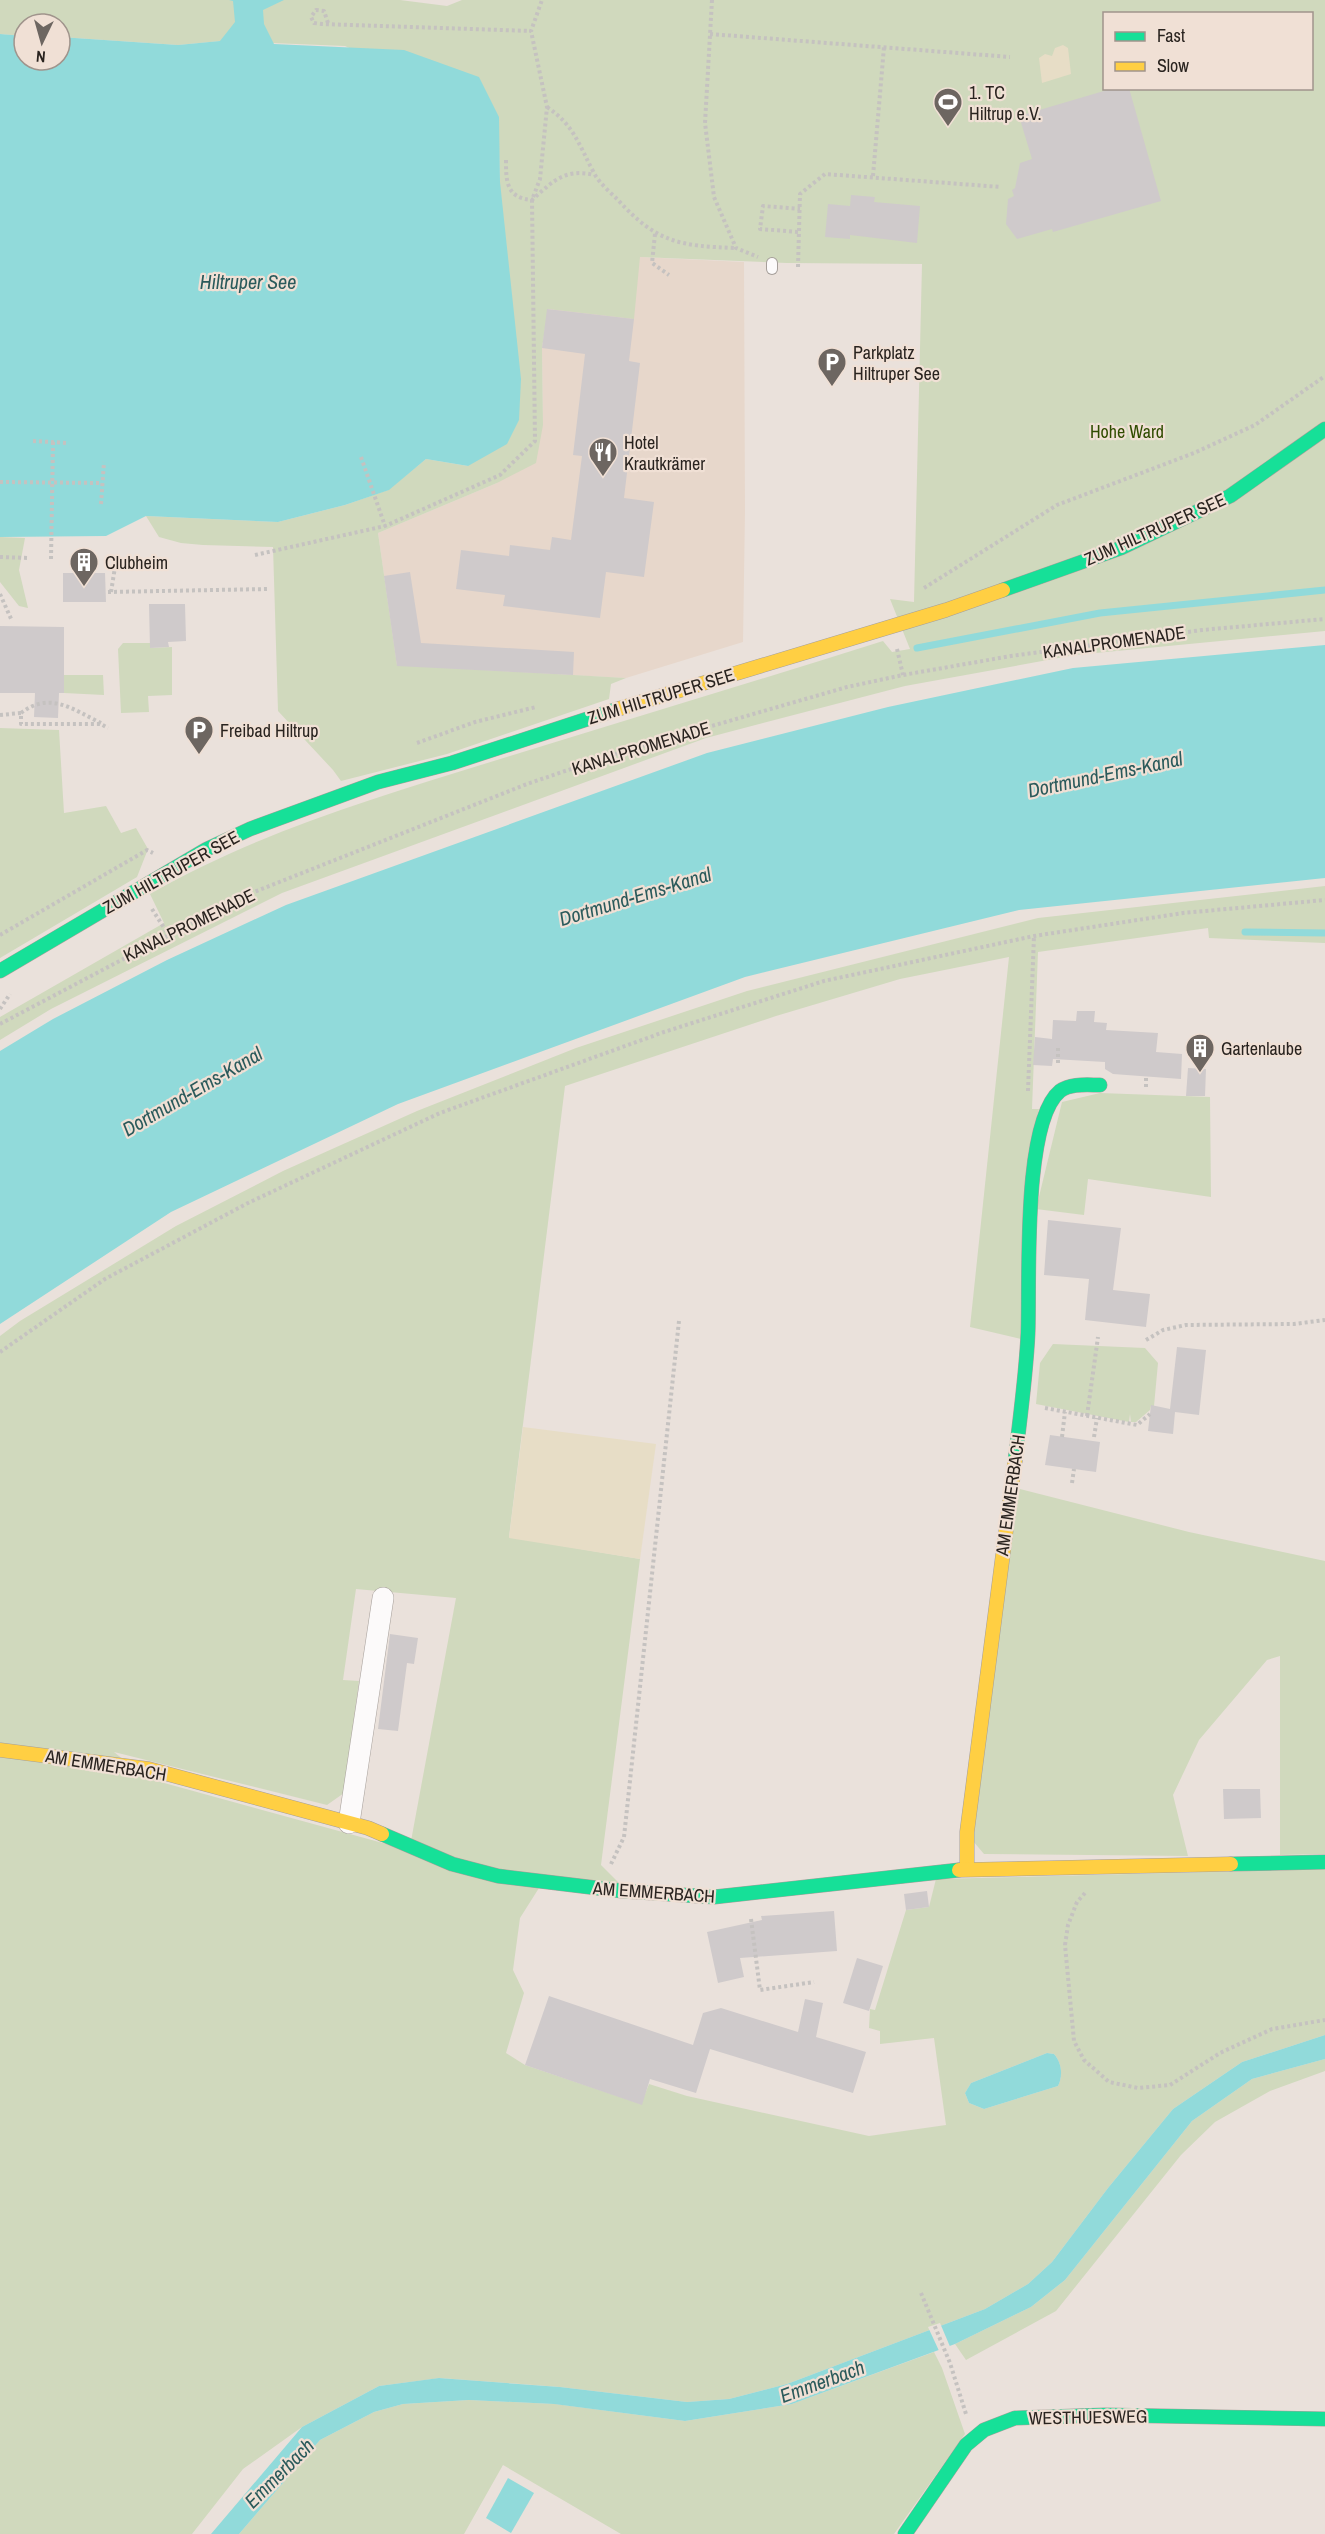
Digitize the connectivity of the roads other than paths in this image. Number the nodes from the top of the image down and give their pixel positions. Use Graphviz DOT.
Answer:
graph roads {
  1 [pos="1325,429"];
  2 [pos="0,971"];
  3 [pos="1100,1085"];
  4 [pos="383,1598"];
  5 [pos="0,1750"];
  6 [pos="349,1823"];
  7 [pos="1325,1862"];
  8 [pos="967,1869"];
  9 [pos="1325,2419"];
  10 [pos="905,2534"];
  1 -- 2 [label="street, ZUM HILTRUPER SEE"];
  3 -- 8 [label="street, AM EMMERBACH"];
  4 -- 6 [label="street"];
  5 -- 6 [label="street, AM EMMERBACH"];
  6 -- 8 [label="street, AM EMMERBACH"];
  7 -- 8 [label="street, AM EMMERBACH"];
  9 -- 10 [label="street, WESTHUESWEG"];
}
